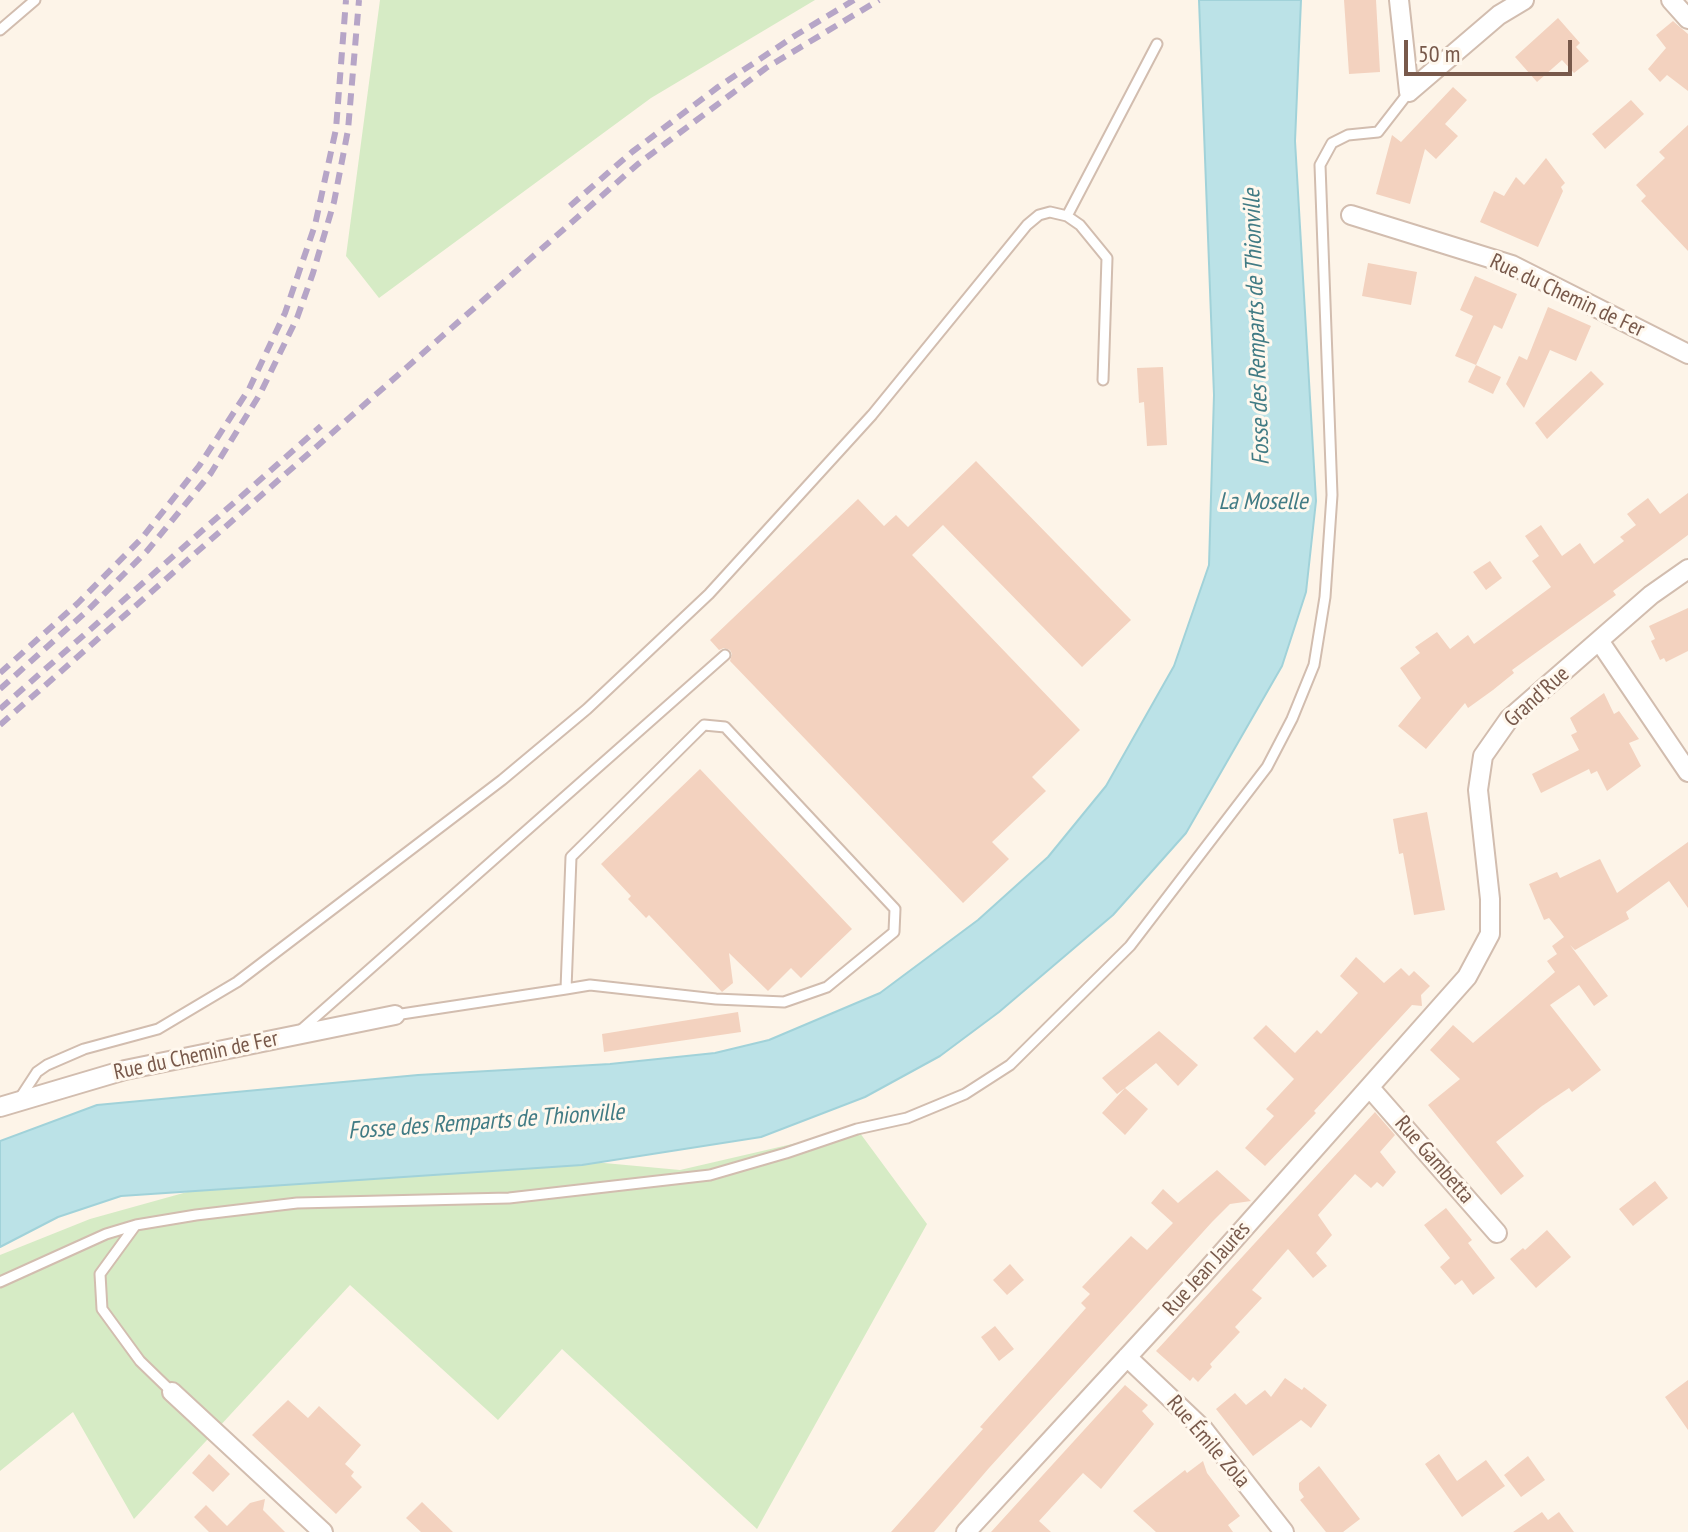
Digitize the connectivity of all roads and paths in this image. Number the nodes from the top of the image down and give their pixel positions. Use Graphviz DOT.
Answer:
graph roads {
  1 [pos="35,0"];
  2 [pos="1399,0"];
  3 [pos="1524,0"];
  4 [pos="1671,0"];
  5 [pos="1688,19"];
  6 [pos="0,30"];
  7 [pos="1157,44"];
  8 [pos="1409,92"];
  9 [pos="1351,215"];
  10 [pos="1067,216"];
  11 [pos="1688,354"];
  12 [pos="1103,380"];
  13 [pos="1688,569"];
  14 [pos="1600,642"];
  15 [pos="725,655"];
  16 [pos="1688,772"];
  17 [pos="566,989"];
  18 [pos="1446,1004"];
  19 [pos="395,1015"];
  20 [pos="295,1036"];
  21 [pos="1370,1088"];
  22 [pos="9,1104"];
  23 [pos="136,1225"];
  24 [pos="1497,1233"];
  25 [pos="0,1282"];
  26 [pos="1127,1357"];
  27 [pos="172,1392"];
  28 [pos="323,1532"];
  29 [pos="966,1532"];
  30 [pos="1284,1532"];
  1 -- 6 [label="lane"];
  2 -- 8 [label="street"];
  3 -- 8 [label="street"];
  4 -- 5 [label="street"];
  7 -- 10 [label="lane"];
  8 -- 23 [label="lane"];
  9 -- 11 [label="street, Rue du Chemin de Fer"];
  10 -- 12 [label="lane"];
  10 -- 22 [label="lane"];
  13 -- 14 [label="street, Grand'Rue"];
  14 -- 16 [label="street"];
  14 -- 18 [label="street, Grand'Rue"];
  15 -- 20 [label="lane"];
  17 -- 17 [label="lane"];
  17 -- 19 [label="lane"];
  18 -- 21 [label="street, Rue Jean Jaurès"];
  19 -- 20 [label="street, Rue du Chemin de Fer"];
  20 -- 22 [label="street, Rue du Chemin de Fer"];
  21 -- 24 [label="street, Rue Gambetta"];
  21 -- 26 [label="street, Rue Jean Jaurès"];
  23 -- 25 [label="lane"];
  23 -- 27 [label="lane"];
  26 -- 29 [label="street, Rue Jean Jaurès"];
  26 -- 30 [label="street, Rue Émile Zola"];
  27 -- 28 [label="street"];
}
